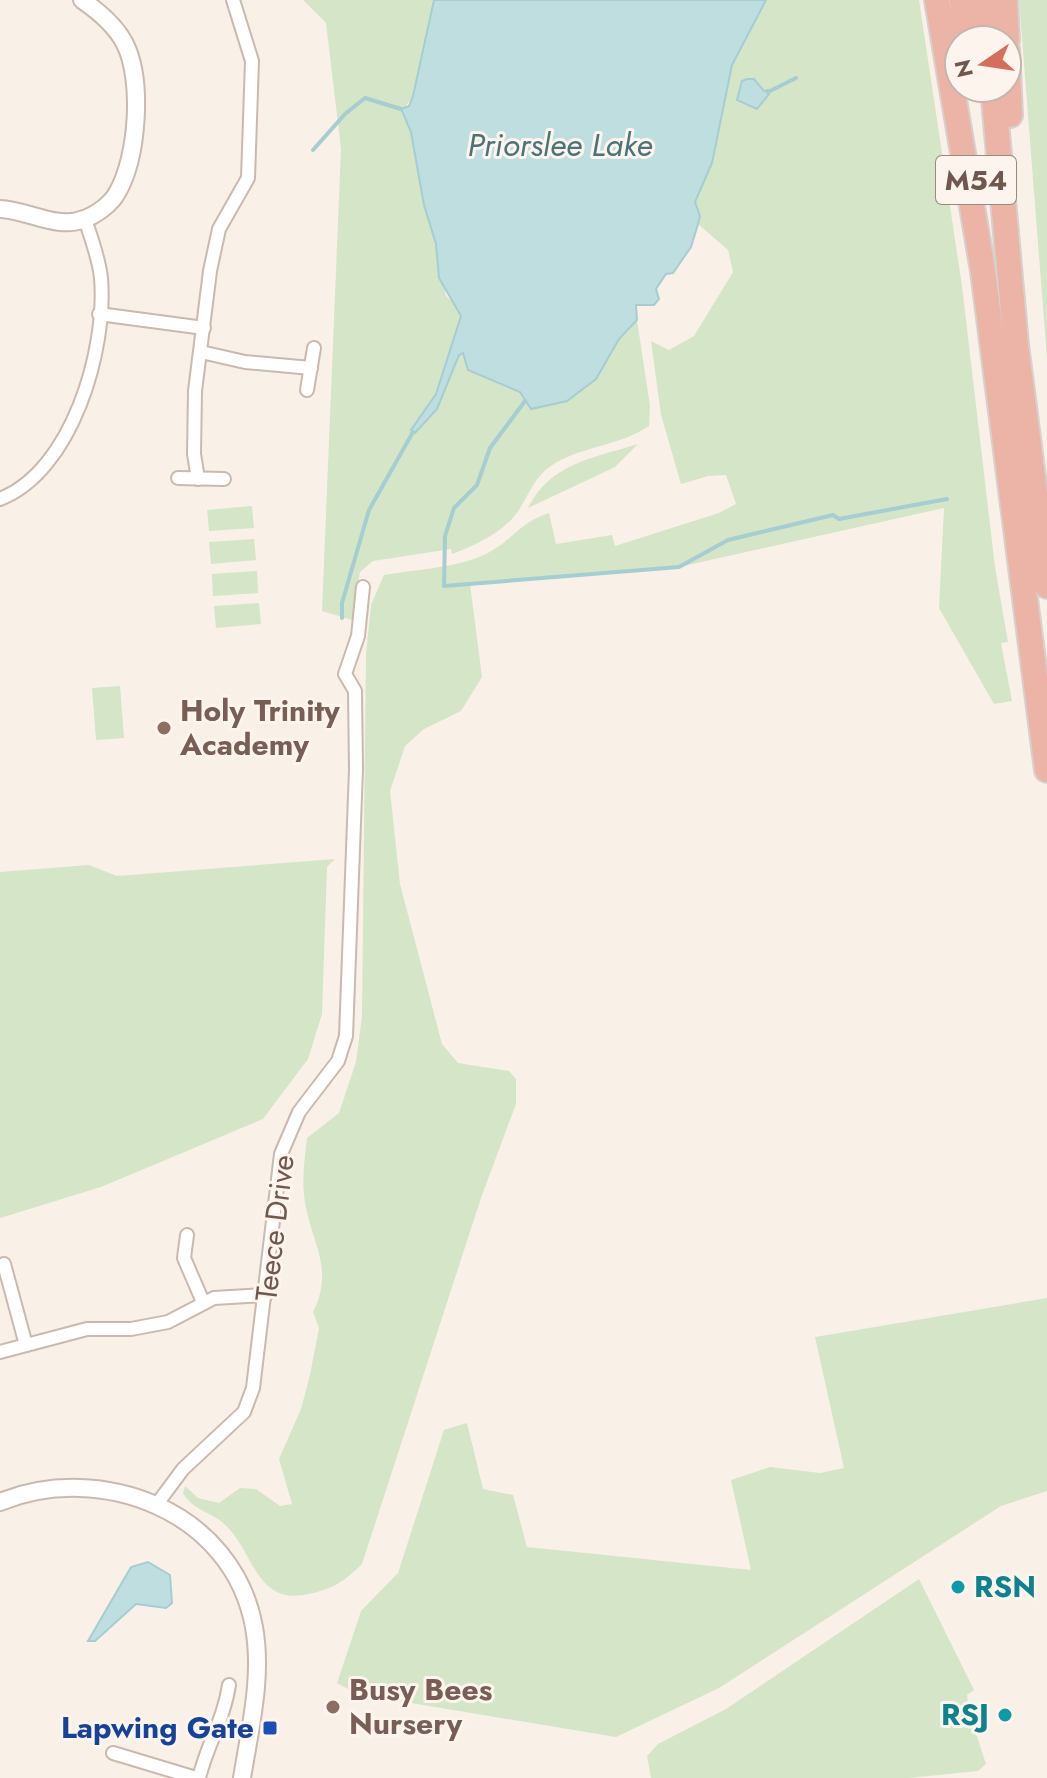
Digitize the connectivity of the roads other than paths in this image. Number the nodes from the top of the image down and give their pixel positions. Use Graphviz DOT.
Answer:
graph roads {
  1 [pos="233,0"];
  2 [pos="937,0"];
  3 [pos="962,0"];
  4 [pos="985,0"];
  5 [pos="1005,0"];
  6 [pos="85,1"];
  7 [pos="964,24"];
  8 [pos="987,24"];
  9 [pos="1006,24"];
  10 [pos="970,104"];
  11 [pos="994,104"];
  12 [pos="1010,104"];
  13 [pos="0,209"];
  14 [pos="85,219"];
  15 [pos="983,271"];
  16 [pos="99,314"];
  17 [pos="204,328"];
  18 [pos="1016,345"];
  19 [pos="314,348"];
  20 [pos="201,352"];
  21 [pos="311,368"];
  22 [pos="307,390"];
  23 [pos="178,478"];
  24 [pos="198,479"];
  25 [pos="224,479"];
  26 [pos="0,499"];
  27 [pos="1047,586"];
  28 [pos="363,587"];
  29 [pos="1047,770"];
  30 [pos="187,1235"];
  31 [pos="4,1264"];
  32 [pos="266,1295"];
  33 [pos="203,1302"];
  34 [pos="26,1345"];
  35 [pos="0,1352"];
  36 [pos="0,1502"];
  37 [pos="157,1504"];
  38 [pos="229,1685"];
  39 [pos="113,1753"];
  40 [pos="197,1778"];
  41 [pos="242,1778"];
  1 -- 17 [label="street"];
  2 -- 15 [label="highway"];
  3 -- 7 [label="highway"];
  4 -- 8 [label="highway"];
  5 -- 9 [label="highway"];
  6 -- 14 [label="street"];
  10 -- 15 [label="highway, M54"];
  11 -- 18 [label="highway, M54"];
  12 -- 18 [label="highway"];
  13 -- 14 [label="street"];
  14 -- 16 [label="street"];
  15 -- 29 [label="highway, M54"];
  16 -- 17 [label="street"];
  16 -- 26 [label="street"];
  17 -- 20 [label="street"];
  18 -- 27 [label="highway, M54"];
  19 -- 21 [label="street"];
  20 -- 21 [label="street"];
  20 -- 24 [label="street"];
  21 -- 22 [label="street"];
  23 -- 24 [label="street"];
  24 -- 25 [label="street"];
  28 -- 32 [label="street, Teece Drive"];
  30 -- 33 [label="street"];
  31 -- 34 [label="street"];
  32 -- 33 [label="street"];
  32 -- 37 [label="street, Teece Drive"];
  33 -- 34 [label="street"];
  34 -- 35 [label="street"];
  36 -- 37 [label="street"];
  37 -- 41 [label="street"];
  38 -- 40 [label="street"];
  39 -- 40 [label="street"];
}
